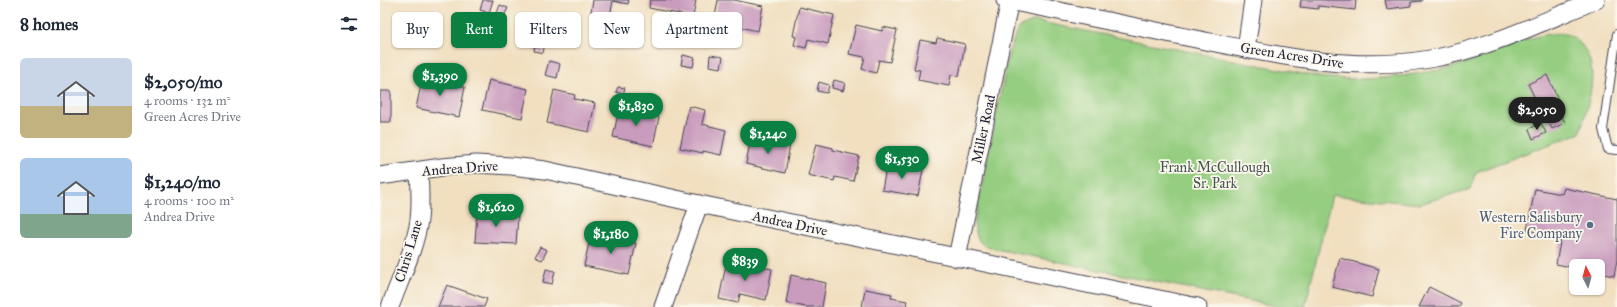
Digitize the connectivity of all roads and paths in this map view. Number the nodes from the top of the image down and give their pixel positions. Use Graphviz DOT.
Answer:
graph roads {
  1 [pos="1008,0"];
  2 [pos="1253,0"];
  3 [pos="1596,0"];
  4 [pos="1617,34"];
  5 [pos="1246,49"];
  6 [pos="1617,150"];
  7 [pos="419,171"];
  8 [pos="380,176"];
  9 [pos="699,204"];
  10 [pos="957,258"];
  11 [pos="390,307"];
  12 [pos="663,307"];
  13 [pos="1198,307"];
  1 -- 5 [label="street, Green Acres Drive"];
  1 -- 10 [label="street, Miller Road"];
  2 -- 5 [label="street"];
  3 -- 5 [label="street, Green Acres Drive"];
  4 -- 6 [label="lane"];
  7 -- 8 [label="street, Andrea Drive"];
  7 -- 9 [label="street, Andrea Drive"];
  7 -- 11 [label="street, Chris Lane"];
  9 -- 10 [label="street, Andrea Drive"];
  9 -- 12 [label="street"];
  10 -- 13 [label="street, Andrea Drive"];
}
